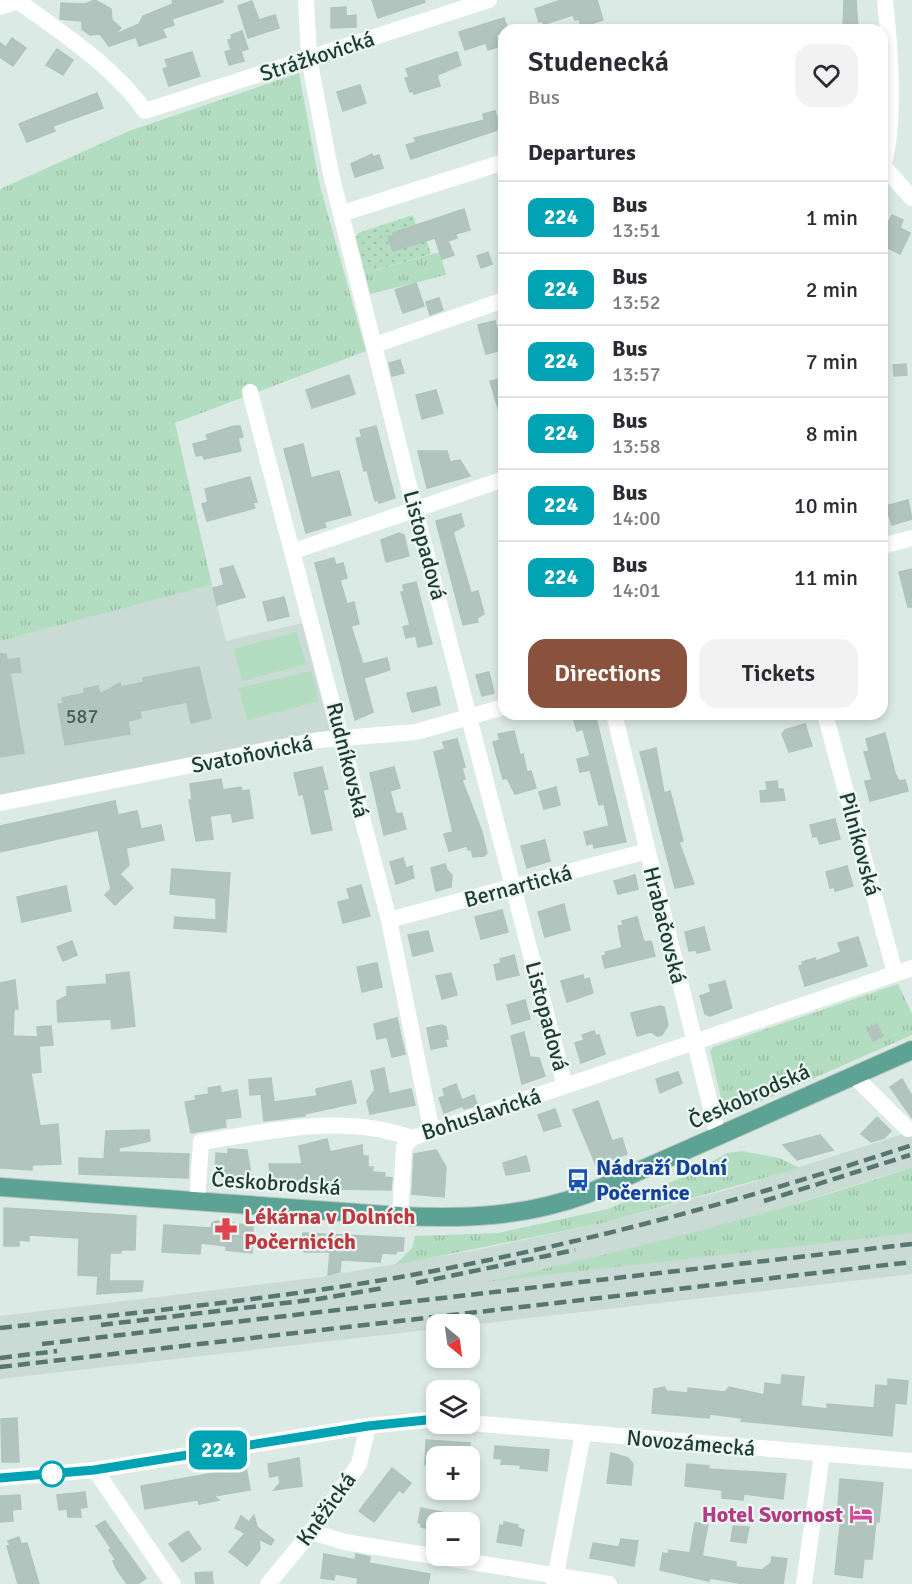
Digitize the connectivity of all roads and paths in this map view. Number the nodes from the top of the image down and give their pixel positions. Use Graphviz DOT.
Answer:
graph roads {
  1 [pos="306,0"];
  2 [pos="489,0"];
  3 [pos="885,0"];
  4 [pos="20,1"];
  5 [pos="0,8"];
  6 [pos="888,24"];
  7 [pos="888,24"];
  8 [pos="309,58"];
  9 [pos="888,126"];
  10 [pos="498,164"];
  11 [pos="888,173"];
  12 [pos="912,198"];
  13 [pos="343,213"];
  14 [pos="498,302"];
  15 [pos="375,345"];
  16 [pos="250,392"];
  17 [pos="498,481"];
  18 [pos="415,510"];
  19 [pos="912,538"];
  20 [pos="888,544"];
  21 [pos="294,551"];
  22 [pos="498,709"];
  23 [pos="469,717"];
  24 [pos="615,720"];
  25 [pos="827,720"];
  26 [pos="342,737"];
  27 [pos="0,803"];
  28 [pos="647,851"];
  29 [pos="514,887"];
  30 [pos="389,920"];
  31 [pos="912,968"];
  32 [pos="895,973"];
  33 [pos="693,1042"];
  34 [pos="912,1050"];
  35 [pos="854,1076"];
  36 [pos="565,1086"];
  37 [pos="908,1129"];
  38 [pos="432,1132"];
  39 [pos="718,1136"];
  40 [pos="412,1138"];
  41 [pos="0,1187"];
  42 [pos="197,1202"];
  43 [pos="400,1216"];
  44 [pos="426,1420"];
  45 [pos="480,1424"];
  46 [pos="368,1426"];
  47 [pos="583,1434"];
  48 [pos="822,1454"];
  49 [pos="912,1461"];
  50 [pos="94,1470"];
  51 [pos="0,1478"];
  52 [pos="311,1532"];
  53 [pos="555,1580"];
  54 [pos="173,1584"];
  55 [pos="268,1584"];
  56 [pos="609,1584"];
  57 [pos="804,1584"];
  1 -- 8 [label="street, Listopadová"];
  2 -- 8 [label="street, Strážkovická"];
  3 -- 6 [label="street"];
  4 -- 5 [label="street"];
  4 -- 8 [label="street, Strážkovická"];
  7 -- 9 [label="street"];
  8 -- 13 [label="street, Listopadová"];
  10 -- 13 [label="street"];
  11 -- 12 [label="street"];
  13 -- 15 [label="street, Listopadová"];
  14 -- 15 [label="street"];
  15 -- 18 [label="street, Listopadová"];
  16 -- 21 [label="street, Rudníkovská"];
  17 -- 18 [label="street"];
  18 -- 21 [label="street"];
  18 -- 23 [label="street, Listopadová"];
  19 -- 20 [label="street"];
  21 -- 26 [label="street, Rudníkovská"];
  22 -- 23 [label="street, Svatoňovická"];
  23 -- 26 [label="street, Svatoňovická"];
  23 -- 29 [label="street, Listopadová"];
  24 -- 28 [label="street, Hrabačovská"];
  25 -- 32 [label="street, Pilníkovská"];
  26 -- 27 [label="street, Svatoňovická"];
  26 -- 30 [label="street, Rudníkovská"];
  28 -- 29 [label="street, Bernartická"];
  28 -- 33 [label="street, Hrabačovská"];
  29 -- 30 [label="street, Bernartická"];
  29 -- 36 [label="street, Listopadová"];
  30 -- 38 [label="street, Rudníkovská"];
  31 -- 32 [label="street, Bohuslavická"];
  32 -- 33 [label="street, Bohuslavická"];
  33 -- 36 [label="street, Bohuslavická"];
  33 -- 39 [label="street, Hrabačovská"];
  34 -- 35 [label="main road, Českobrodská"];
  35 -- 37 [label="street"];
  35 -- 39 [label="main road, Českobrodská"];
  36 -- 38 [label="street, Bohuslavická"];
  38 -- 40 [label="street, Bohuslavická"];
  39 -- 43 [label="main road, Českobrodská"];
  40 -- 42 [label="street, Bohuslavická"];
  40 -- 43 [label="street"];
  41 -- 42 [label="main road, Českobrodská"];
  42 -- 43 [label="main road, Českobrodská"];
  44 -- 46 [label="street"];
  45 -- 47 [label="street, Novozámecká"];
  46 -- 50 [label="street"];
  46 -- 52 [label="street, Kněžická"];
  47 -- 48 [label="street, Novozámecká"];
  47 -- 53 [label="street"];
  48 -- 49 [label="street, Novozámecká"];
  48 -- 57 [label="street"];
  50 -- 51 [label="street"];
  50 -- 54 [label="street"];
  52 -- 53 [label="street"];
  52 -- 55 [label="street, Kněžická"];
  53 -- 56 [label="street"];
}
